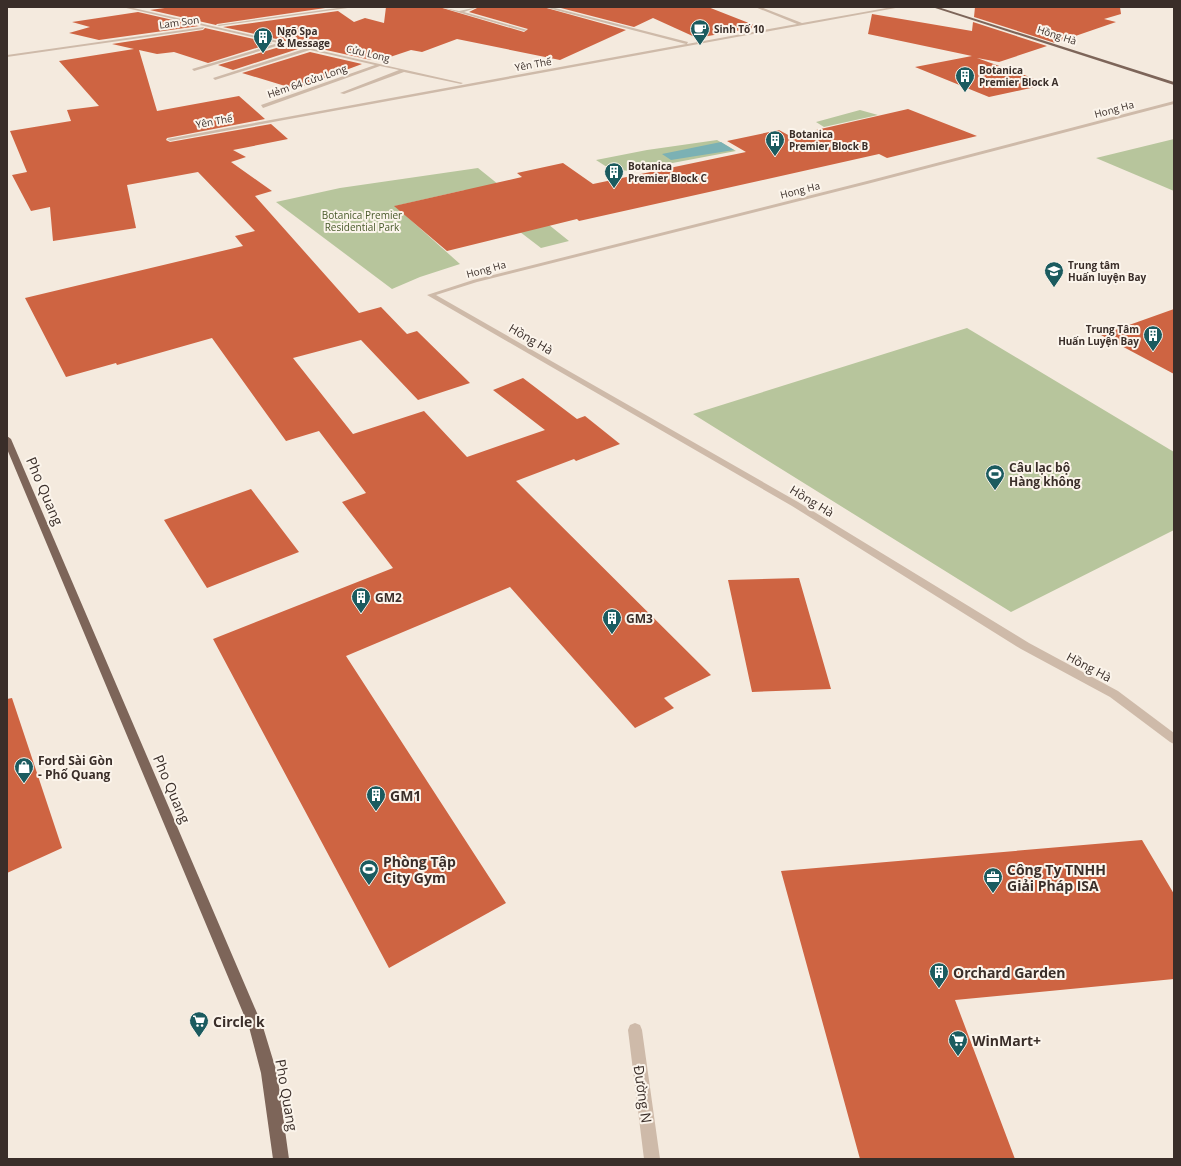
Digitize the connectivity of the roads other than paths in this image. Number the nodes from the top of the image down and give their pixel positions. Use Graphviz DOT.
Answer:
graph roads {
  1 [pos="124,7"];
  2 [pos="353,7"];
  3 [pos="442,7"];
  4 [pos="476,7"];
  5 [pos="546,7"];
  6 [pos="757,7"];
  7 [pos="899,7"];
  8 [pos="934,7"];
  9 [pos="459,12"];
  10 [pos="802,24"];
  11 [pos="212,26"];
  12 [pos="525,30"];
  13 [pos="282,43"];
  14 [pos="691,44"];
  15 [pos="309,49"];
  16 [pos="7,56"];
  17 [pos="380,65"];
  18 [pos="194,70"];
  19 [pos="404,70"];
  20 [pos="215,78"];
  21 [pos="1174,84"];
  22 [pos="467,85"];
  23 [pos="342,93"];
  24 [pos="1174,102"];
  25 [pos="263,106"];
  26 [pos="170,139"];
  27 [pos="7,439"];
  28 [pos="1174,739"];
  29 [pos="635,1030"];
  30 [pos="281,1159"];
  31 [pos="652,1159"];
  1 -- 11 [label="street, Cửu Long"];
  2 -- 11 [label="street, Lam Son"];
  3 -- 9 [label="street"];
  4 -- 9 [label="street"];
  5 -- 14 [label="street"];
  6 -- 10 [label="street"];
  7 -- 10 [label="street, Yên Thế"];
  8 -- 21 [label="main road, Hồng Hà"];
  9 -- 12 [label="street"];
  10 -- 14 [label="street, Yên Thế"];
  11 -- 13 [label="street, Cửu Long"];
  11 -- 16 [label="street, Lam Son"];
  13 -- 15 [label="street, Cửu Long"];
  13 -- 18 [label="street"];
  14 -- 22 [label="street, Yên Thế"];
  15 -- 17 [label="street, Cửu Long"];
  15 -- 20 [label="street"];
  17 -- 19 [label="street, Cửu Long"];
  17 -- 25 [label="street, Hẻm 64 Cửu Long"];
  19 -- 22 [label="street, Cửu Long"];
  19 -- 23 [label="street"];
  22 -- 26 [label="street, Yên Thế"];
  24 -- 28 [label="street, Hồng Hà"];
  27 -- 30 [label="main road, Pho Quang"];
  29 -- 31 [label="street, Đường N"];
}
